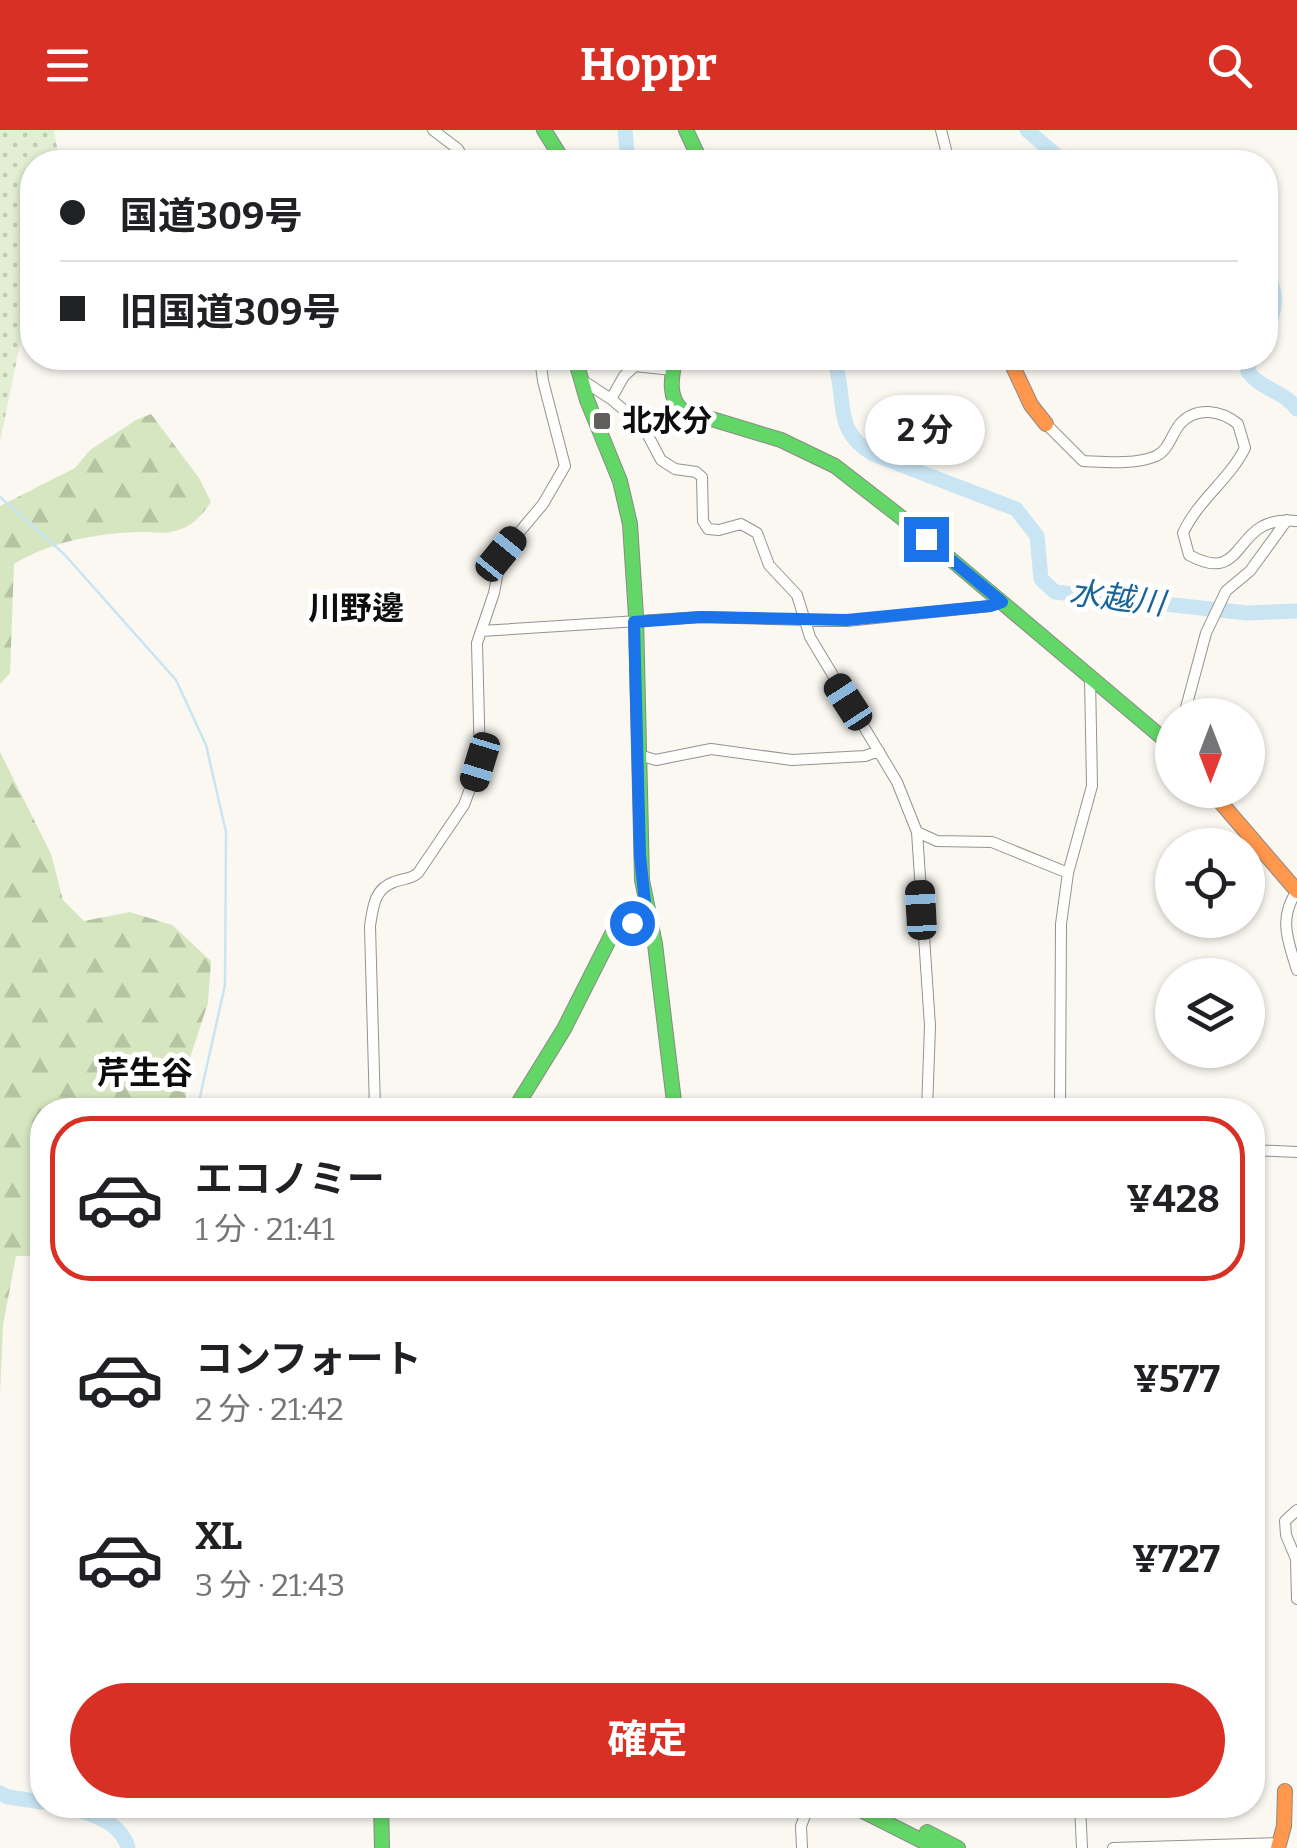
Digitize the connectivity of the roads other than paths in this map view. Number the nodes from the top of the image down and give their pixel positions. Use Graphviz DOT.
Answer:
graph roads {
  1 [pos="432,130"];
  2 [pos="459,150"];
  3 [pos="541,370"];
  4 [pos="577,370"];
  5 [pos="631,370"];
  6 [pos="673,370"];
  7 [pos="1015,370"];
  8 [pos="579,378"];
  9 [pos="611,399"];
  10 [pos="1046,424"];
  11 [pos="1292,520"];
  12 [pos="1002,602"];
  13 [pos="808,620"];
  14 [pos="634,622"];
  15 [pos="481,631"];
  16 [pos="1090,676"];
  17 [pos="1189,698"];
  18 [pos="1155,731"];
  19 [pos="879,752"];
  20 [pos="638,755"];
  21 [pos="1226,808"];
  22 [pos="917,832"];
  23 [pos="1068,873"];
  24 [pos="1297,891"];
  25 [pos="647,921"];
  26 [pos="1297,970"];
  27 [pos="374,1098"];
  28 [pos="521,1098"];
  29 [pos="662,1098"];
  30 [pos="673,1098"];
  31 [pos="927,1098"];
  32 [pos="1060,1098"];
  33 [pos="1265,1151"];
  34 [pos="1297,1152"];
  35 [pos="1297,1510"];
  36 [pos="1297,1598"];
  37 [pos="1285,1791"];
  38 [pos="381,1818"];
  39 [pos="804,1818"];
  40 [pos="877,1818"];
  41 [pos="899,1818"];
  42 [pos="1081,1818"];
  43 [pos="1278,1845"];
  44 [pos="382,1848"];
  45 [pos="802,1848"];
  46 [pos="936,1848"];
  47 [pos="958,1848"];
  48 [pos="1082,1848"];
  49 [pos="1113,1848"];
  1 -- 2 [label="street"];
  3 -- 15 [label="street"];
  4 -- 8 [label="main road"];
  5 -- 9 [label="street"];
  6 -- 12 [label="main road"];
  7 -- 10 [label="main road"];
  8 -- 9 [label="street"];
  8 -- 14 [label="main road"];
  9 -- 13 [label="street"];
  10 -- 11 [label="street"];
  11 -- 17 [label="street"];
  12 -- 13 [label="street"];
  12 -- 16 [label="main road"];
  13 -- 14 [label="street"];
  13 -- 19 [label="street"];
  14 -- 15 [label="street"];
  14 -- 20 [label="main road"];
  15 -- 27 [label="street"];
  16 -- 18 [label="main road"];
  16 -- 23 [label="street"];
  19 -- 20 [label="street"];
  19 -- 22 [label="street"];
  20 -- 25 [label="main road"];
  21 -- 24 [label="main road"];
  22 -- 23 [label="street"];
  22 -- 31 [label="street"];
  23 -- 32 [label="street"];
  24 -- 26 [label="street"];
  25 -- 28 [label="main road"];
  25 -- 29 [label="main road"];
  25 -- 30 [label="main road"];
  33 -- 34 [label="street"];
  35 -- 36 [label="street"];
  37 -- 43 [label="main road"];
  38 -- 44 [label="main road"];
  39 -- 45 [label="street"];
  40 -- 46 [label="main road"];
  41 -- 47 [label="main road"];
  42 -- 48 [label="street"];
  43 -- 49 [label="street"];
}
